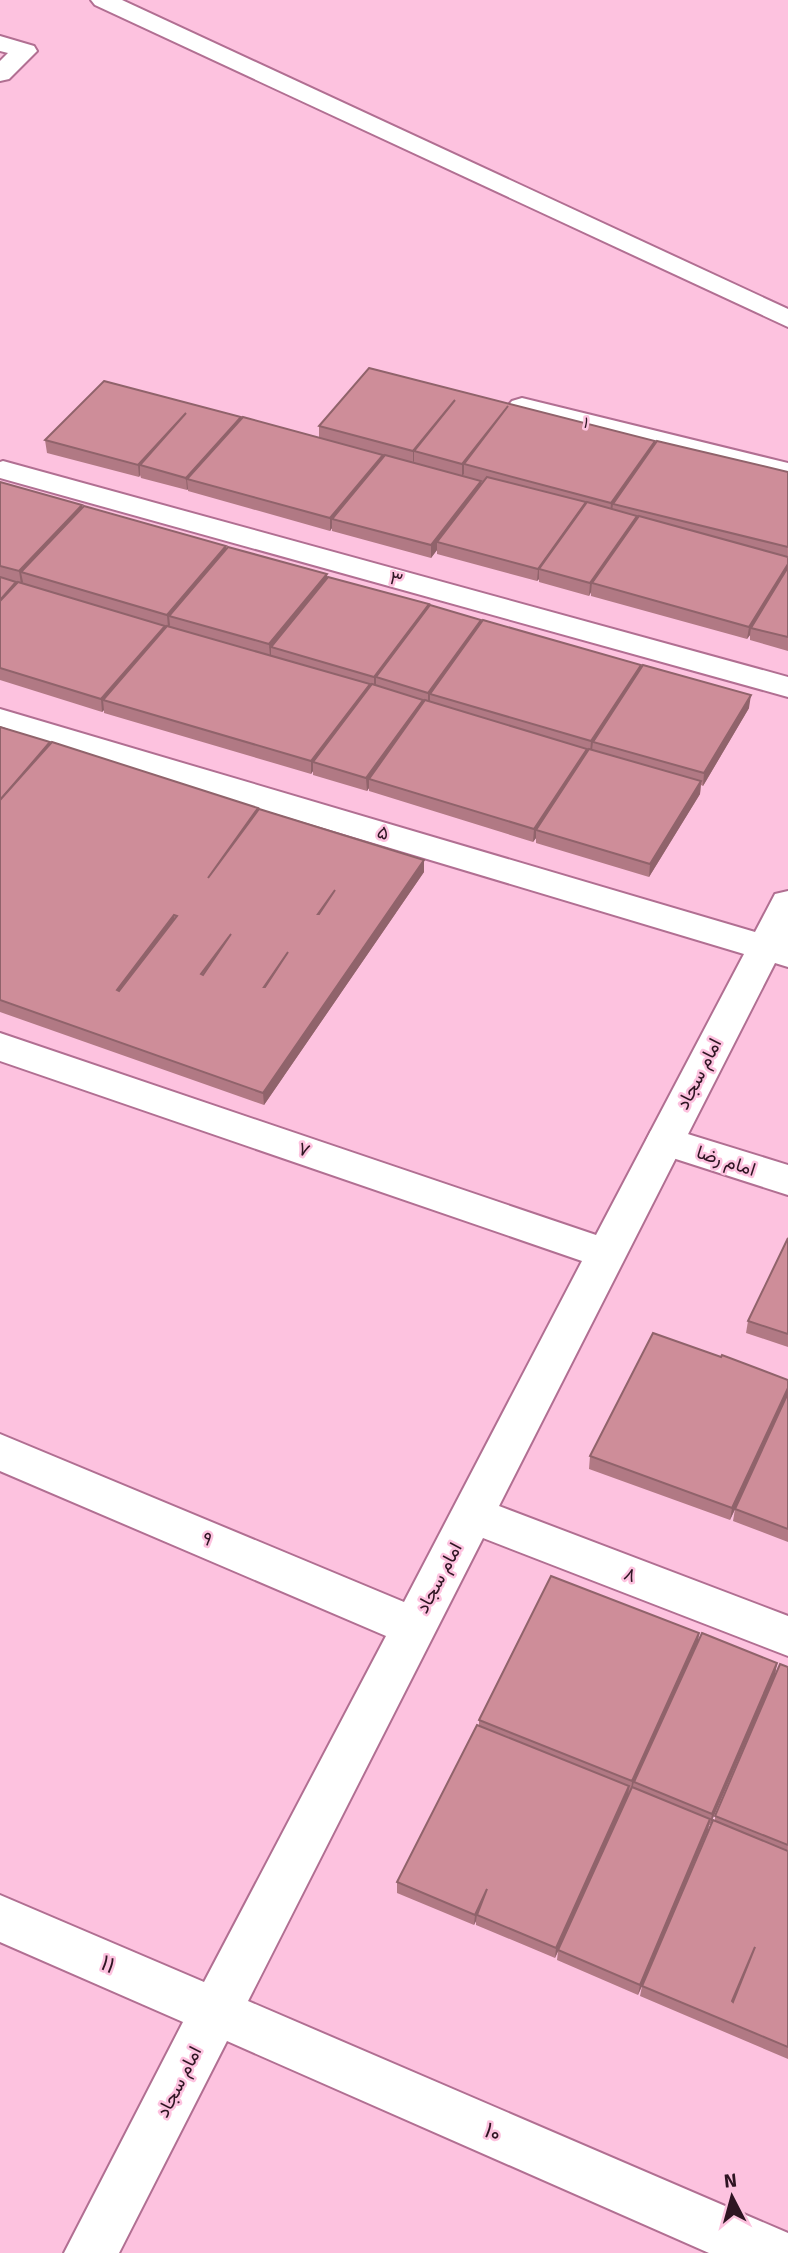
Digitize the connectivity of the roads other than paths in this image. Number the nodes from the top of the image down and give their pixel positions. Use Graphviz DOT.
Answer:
graph roads {
  1 [pos="103,0"];
  2 [pos="0,43"];
  3 [pos="0,74"];
  4 [pos="788,318"];
  5 [pos="492,400"];
  6 [pos="3,470"];
  7 [pos="788,472"];
  8 [pos="788,687"];
  9 [pos="0,720"];
  10 [pos="788,903"];
  11 [pos="777,950"];
  12 [pos="0,1047"];
  13 [pos="665,1141"];
  14 [pos="788,1180"];
  15 [pos="607,1254"];
  16 [pos="0,1452"];
  17 [pos="472,1515"];
  18 [pos="414,1627"];
  19 [pos="788,1636"];
  20 [pos="0,1918"];
  21 [pos="216,2010"];
  22 [pos="91,2253"];
  23 [pos="771,2253"];
  1 -- 4 [label="street"];
  2 -- 3 [label="street"];
  5 -- 7 [label="street, ۱"];
  6 -- 8 [label="street, ۳"];
  9 -- 11 [label="street, ۵"];
  10 -- 11 [label="street, امام سجاد"];
  11 -- 13 [label="street, امام سجاد"];
  12 -- 15 [label="street, ۷"];
  13 -- 14 [label="street, امام رضا"];
  13 -- 15 [label="street, امام سجاد"];
  15 -- 17 [label="street, امام سجاد"];
  16 -- 18 [label="street, ۹"];
  17 -- 18 [label="street, امام سجاد"];
  17 -- 19 [label="street, ۸"];
  18 -- 21 [label="street, امام سجاد"];
  20 -- 21 [label="street, ۱۱"];
  21 -- 22 [label="street, امام سجاد"];
  21 -- 23 [label="street, ۱۰"];
}
